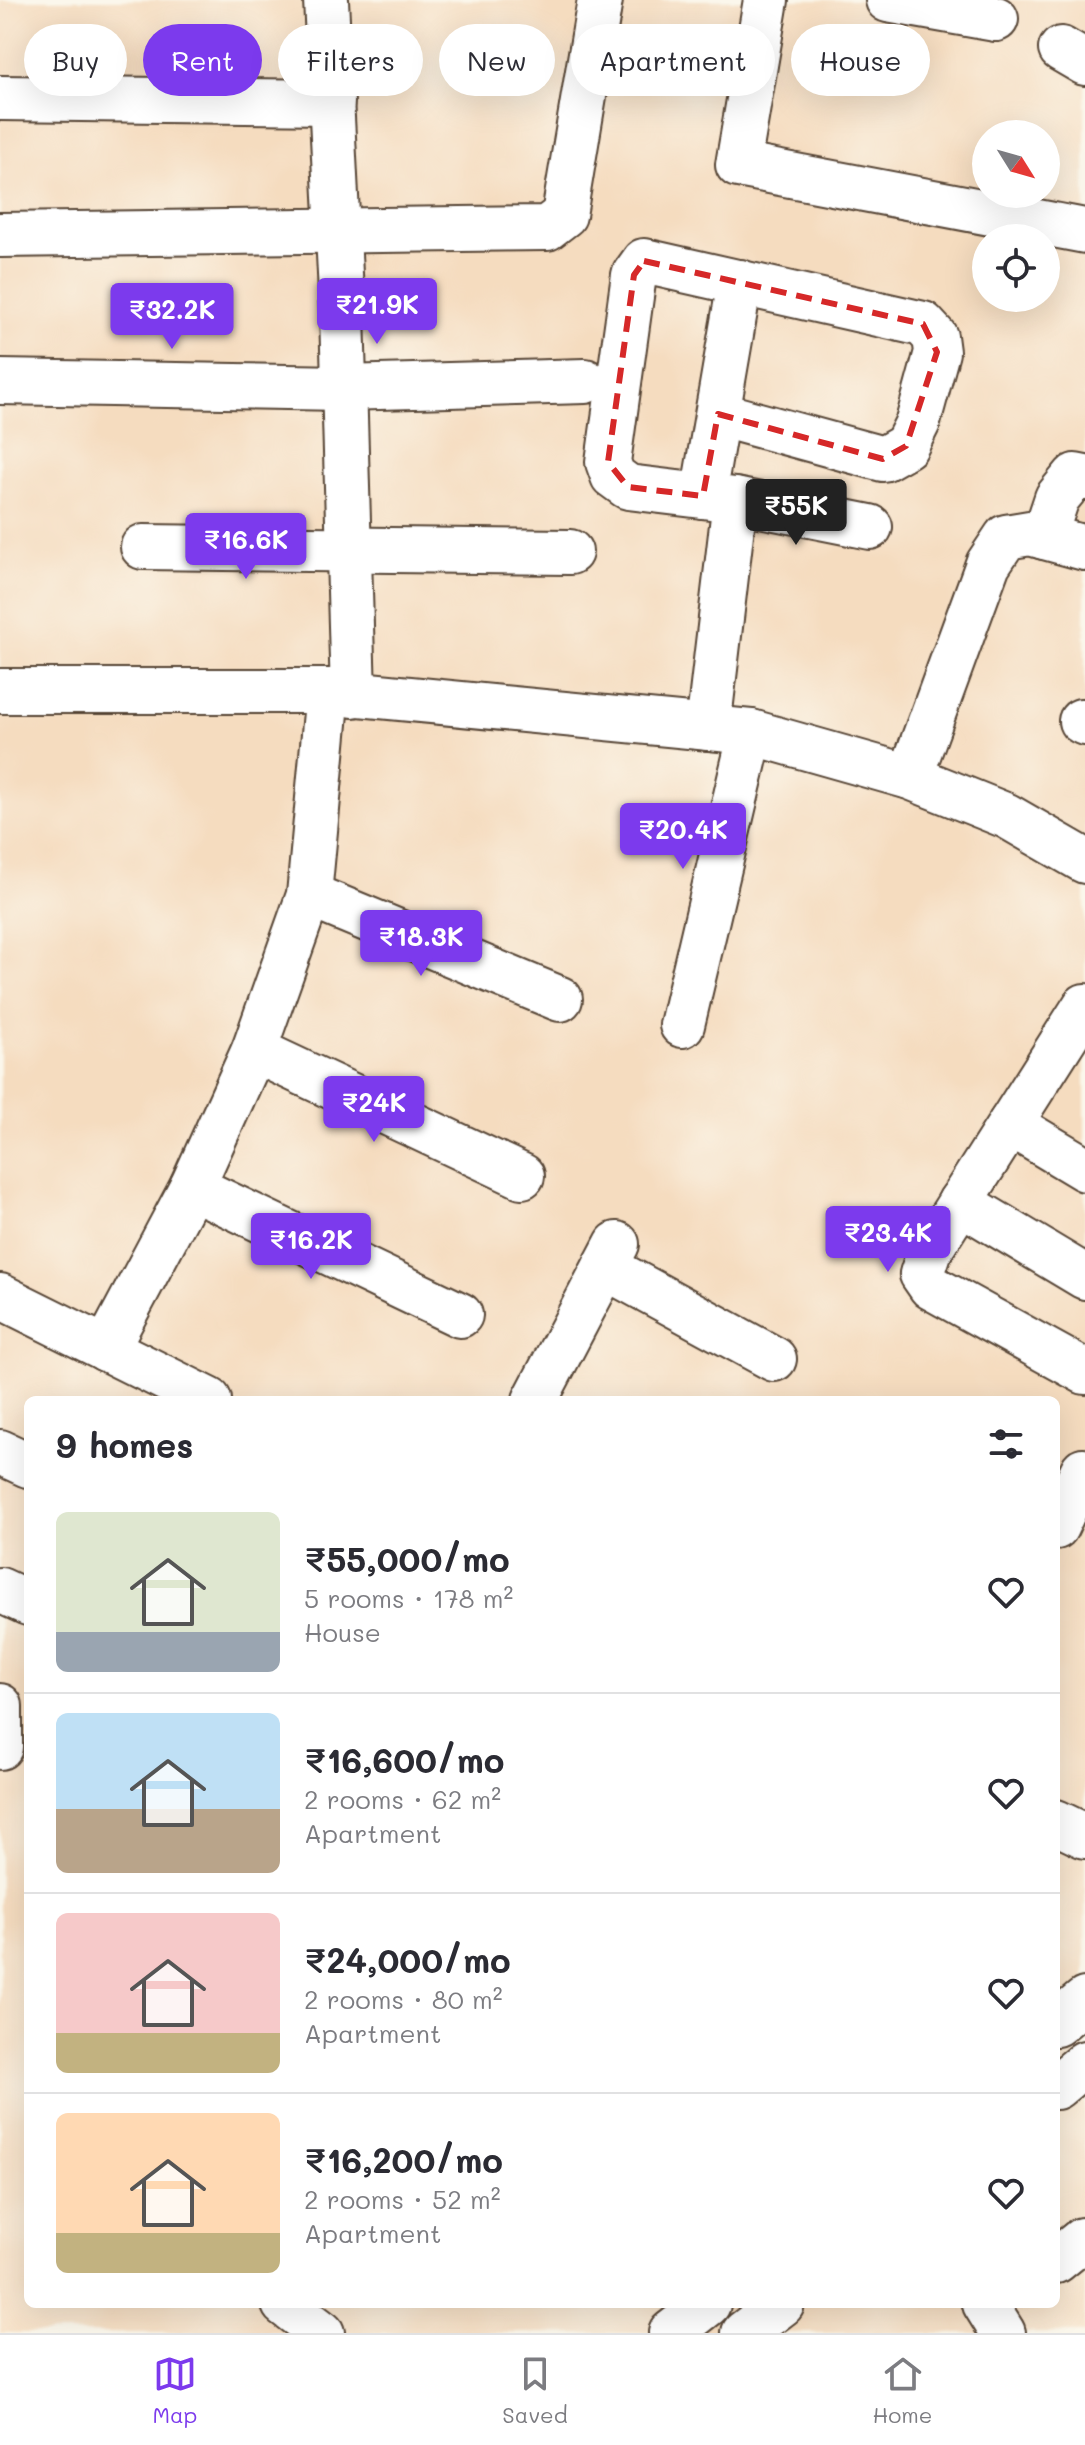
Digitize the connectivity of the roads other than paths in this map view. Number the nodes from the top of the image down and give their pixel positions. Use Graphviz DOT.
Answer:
graph roads {
  1 [pos="326,0"];
  2 [pos="600,0"];
  3 [pos="766,0"];
  4 [pos="888,0"];
  5 [pos="996,19"];
  6 [pos="0,98"];
  7 [pos="332,102"];
  8 [pos="1085,231"];
  9 [pos="338,233"];
  10 [pos="0,235"];
  11 [pos="740,282"];
  12 [pos="585,381"];
  13 [pos="0,382"];
  14 [pos="344,388"];
  15 [pos="718,414"];
  16 [pos="1085,478"];
  17 [pos="719,498"];
  18 [pos="870,527"];
  19 [pos="1065,542"];
  20 [pos="143,547"];
  21 [pos="349,548"];
  22 [pos="570,552"];
  23 [pos="0,691"];
  24 [pos="341,693"];
  25 [pos="729,730"];
  26 [pos="910,777"];
  27 [pos="1085,861"];
  28 [pos="309,895"];
  29 [pos="560,999"];
  30 [pos="682,1025"];
  31 [pos="1077,1034"];
  32 [pos="254,1050"];
  33 [pos="1010,1124"];
  34 [pos="1085,1169"];
  35 [pos="522,1176"];
  36 [pos="192,1187"];
  37 [pos="960,1202"];
  38 [pos="1085,1277"];
  39 [pos="0,1296"];
  40 [pos="460,1315"];
  41 [pos="106,1349"];
  42 [pos="774,1359"];
  43 [pos="1085,1372"];
  44 [pos="201,1396"];
  45 [pos="546,1396"];
  46 [pos="0,1452"];
  47 [pos="24,1463"];
  48 [pos="1083,1470"];
  49 [pos="1060,1519"];
  50 [pos="0,1590"];
  51 [pos="24,1601"];
  52 [pos="0,1706"];
  53 [pos="0,1747"];
  54 [pos="1060,1824"];
  55 [pos="1085,1836"];
  56 [pos="1085,2000"];
  57 [pos="1060,2021"];
  58 [pos="1085,2063"];
  59 [pos="1060,2084"];
  60 [pos="289,2308"];
  61 [pos="703,2308"];
  62 [pos="777,2308"];
  63 [pos="322,2333"];
  64 [pos="671,2333"];
  65 [pos="744,2333"];
  1 -- 7 [label="street"];
  2 -- 9 [label="street"];
  3 -- 8 [label="street"];
  4 -- 5 [label="street"];
  6 -- 7 [label="street"];
  7 -- 9 [label="street"];
  9 -- 10 [label="street"];
  9 -- 14 [label="street"];
  11 -- 15 [label="street"];
  11 -- 15 [label="street"];
  11 -- 17 [label="street"];
  12 -- 14 [label="street"];
  13 -- 14 [label="street"];
  14 -- 21 [label="street"];
  15 -- 17 [label="street"];
  16 -- 19 [label="street"];
  17 -- 18 [label="street"];
  17 -- 25 [label="street"];
  19 -- 26 [label="street"];
  20 -- 21 [label="street"];
  21 -- 22 [label="street"];
  21 -- 24 [label="street"];
  23 -- 24 [label="street"];
  24 -- 25 [label="street"];
  24 -- 28 [label="street"];
  25 -- 26 [label="street"];
  25 -- 30 [label="street"];
  26 -- 27 [label="street"];
  28 -- 29 [label="street"];
  28 -- 32 [label="street"];
  31 -- 33 [label="street"];
  32 -- 35 [label="street"];
  32 -- 36 [label="street"];
  33 -- 34 [label="street"];
  33 -- 37 [label="street"];
  36 -- 40 [label="street"];
  36 -- 41 [label="street"];
  37 -- 38 [label="street"];
  37 -- 43 [label="street"];
  39 -- 41 [label="street"];
  41 -- 44 [label="street"];
  42 -- 45 [label="street"];
  46 -- 47 [label="street"];
  48 -- 49 [label="street"];
  50 -- 51 [label="street"];
  52 -- 53 [label="street"];
  54 -- 55 [label="street"];
  56 -- 57 [label="street"];
  58 -- 59 [label="street"];
  60 -- 63 [label="street"];
  61 -- 64 [label="street"];
  62 -- 65 [label="street"];
}
